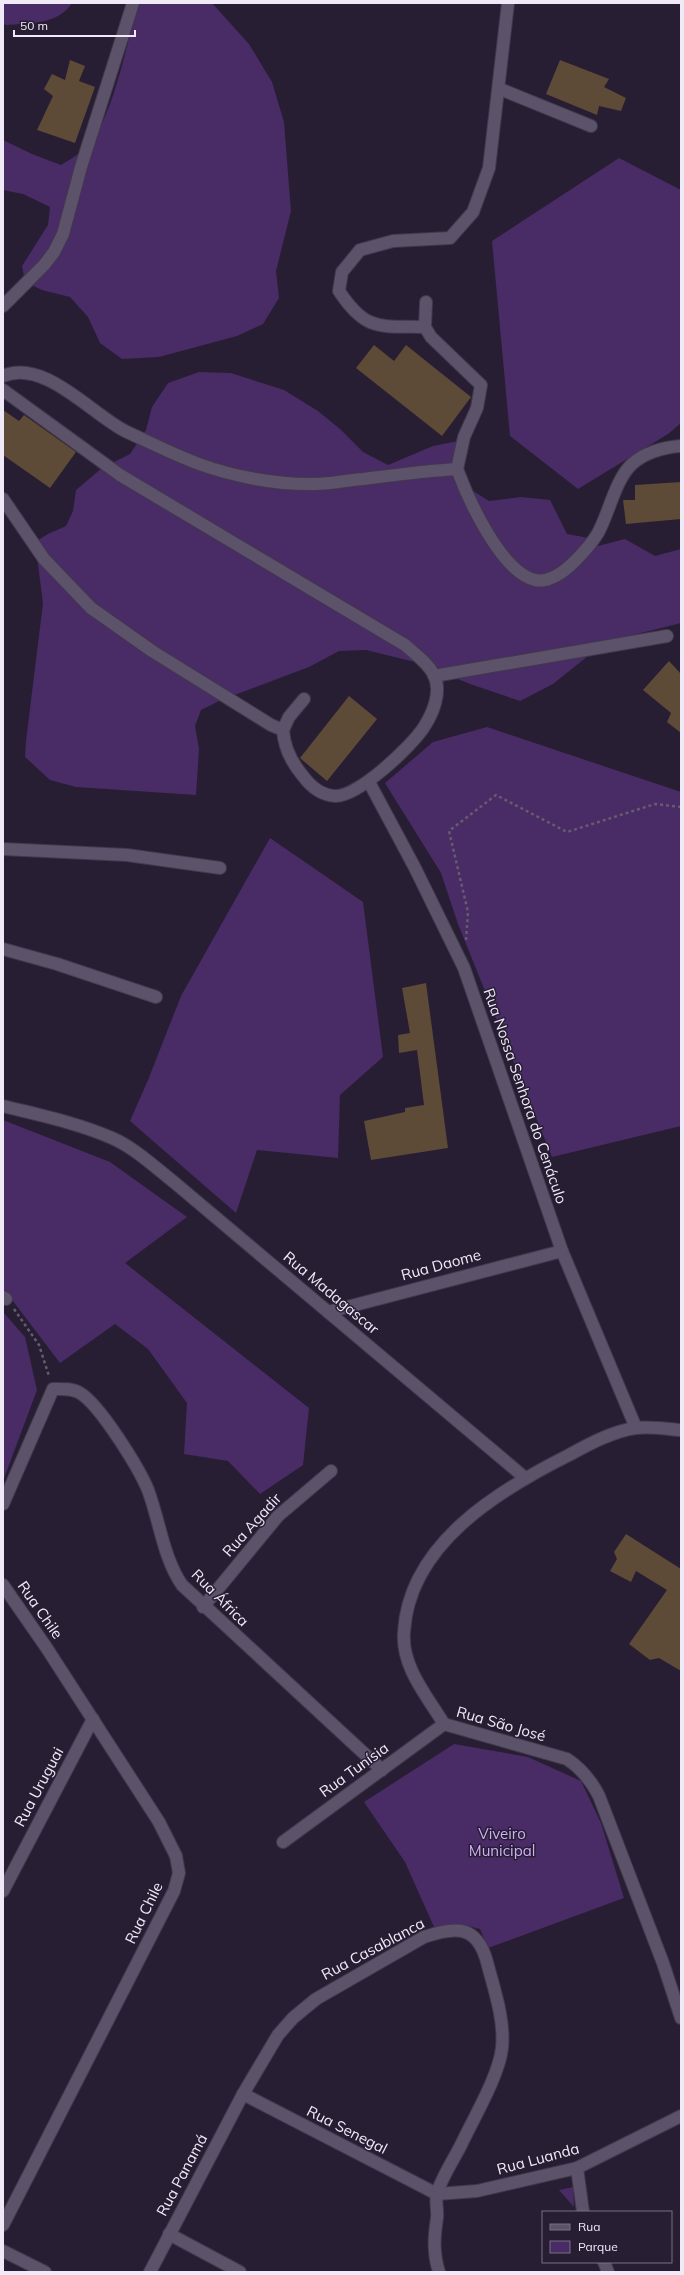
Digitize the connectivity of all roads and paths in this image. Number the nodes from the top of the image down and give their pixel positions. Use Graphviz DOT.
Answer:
graph roads {
  1 [pos="133,3"];
  2 [pos="508,3"];
  3 [pos="500,89"];
  4 [pos="592,126"];
  5 [pos="426,302"];
  6 [pos="3,306"];
  7 [pos="425,327"];
  8 [pos="3,376"];
  9 [pos="3,390"];
  10 [pos="681,446"];
  11 [pos="457,469"];
  12 [pos="3,499"];
  13 [pos="667,636"];
  14 [pos="434,676"];
  15 [pos="304,699"];
  16 [pos="283,730"];
  17 [pos="369,782"];
  18 [pos="681,807"];
  19 [pos="3,849"];
  20 [pos="220,868"];
  21 [pos="3,949"];
  22 [pos="464,968"];
  23 [pos="156,996"];
  24 [pos="3,1106"];
  25 [pos="562,1250"];
  26 [pos="5,1298"];
  27 [pos="328,1312"];
  28 [pos="53,1389"];
  29 [pos="636,1428"];
  30 [pos="681,1430"];
  31 [pos="331,1471"];
  32 [pos="524,1477"];
  33 [pos="3,1504"];
  34 [pos="3,1585"];
  35 [pos="203,1607"];
  36 [pos="93,1719"];
  37 [pos="444,1724"];
  38 [pos="382,1770"];
  39 [pos="282,1842"];
  40 [pos="3,1891"];
  41 [pos="681,2018"];
  42 [pos="243,2094"];
  43 [pos="681,2116"];
  44 [pos="681,2126"];
  45 [pos="663,2127"];
  46 [pos="577,2168"];
  47 [pos="437,2194"];
  48 [pos="584,2211"];
  49 [pos="3,2224"];
  50 [pos="169,2234"];
  51 [pos="3,2251"];
  52 [pos="45,2272"];
  53 [pos="150,2272"];
  54 [pos="240,2272"];
  55 [pos="439,2272"];
  1 -- 6 [label="street"];
  2 -- 3 [label="street"];
  3 -- 4 [label="street"];
  3 -- 7 [label="street"];
  5 -- 7 [label="street"];
  7 -- 11 [label="street"];
  8 -- 11 [label="street"];
  9 -- 14 [label="street"];
  10 -- 11 [label="street"];
  12 -- 16 [label="street"];
  13 -- 14 [label="street"];
  14 -- 17 [label="street"];
  15 -- 16 [label="street"];
  16 -- 17 [label="street"];
  17 -- 22 [label="street, Rua Nossa Senhora do Cenáculo"];
  18 -- 22 [label="path"];
  19 -- 20 [label="street"];
  21 -- 23 [label="street"];
  22 -- 25 [label="street, Rua Nossa Senhora do Cenáculo"];
  24 -- 27 [label="street, Rua Madagascar"];
  25 -- 27 [label="street, Rua Daome"];
  25 -- 29 [label="street, Rua Nossa Senhora do Cenáculo"];
  26 -- 28 [label="path"];
  27 -- 32 [label="street, Rua Madagascar"];
  28 -- 33 [label="street"];
  28 -- 35 [label="street, Rua África"];
  29 -- 30 [label="street, Rua São José"];
  29 -- 32 [label="street, Rua São José"];
  31 -- 35 [label="street, Rua Agadir"];
  32 -- 37 [label="street, Rua São José"];
  34 -- 36 [label="street, Rua Chile"];
  35 -- 38 [label="street, Rua África"];
  36 -- 40 [label="street, Rua Uruguai"];
  36 -- 49 [label="street, Rua Chile"];
  37 -- 38 [label="street, Rua Tunísia"];
  37 -- 41 [label="street, Rua São José"];
  38 -- 39 [label="street, Rua Tunísia"];
  42 -- 47 [label="street, Rua Senegal"];
  42 -- 47 [label="street, Rua Casablanca"];
  42 -- 50 [label="street, Rua Panamá"];
  43 -- 45 [label="street, Rua Luanda"];
  44 -- 45 [label="street, Rua Luanda"];
  45 -- 46 [label="street, Rua Luanda"];
  46 -- 47 [label="street, Rua Luanda"];
  46 -- 48 [label="street"];
  47 -- 55 [label="street, Rua Casablanca"];
  50 -- 53 [label="street, Rua Panamá"];
  50 -- 54 [label="street"];
  51 -- 52 [label="street"];
}
